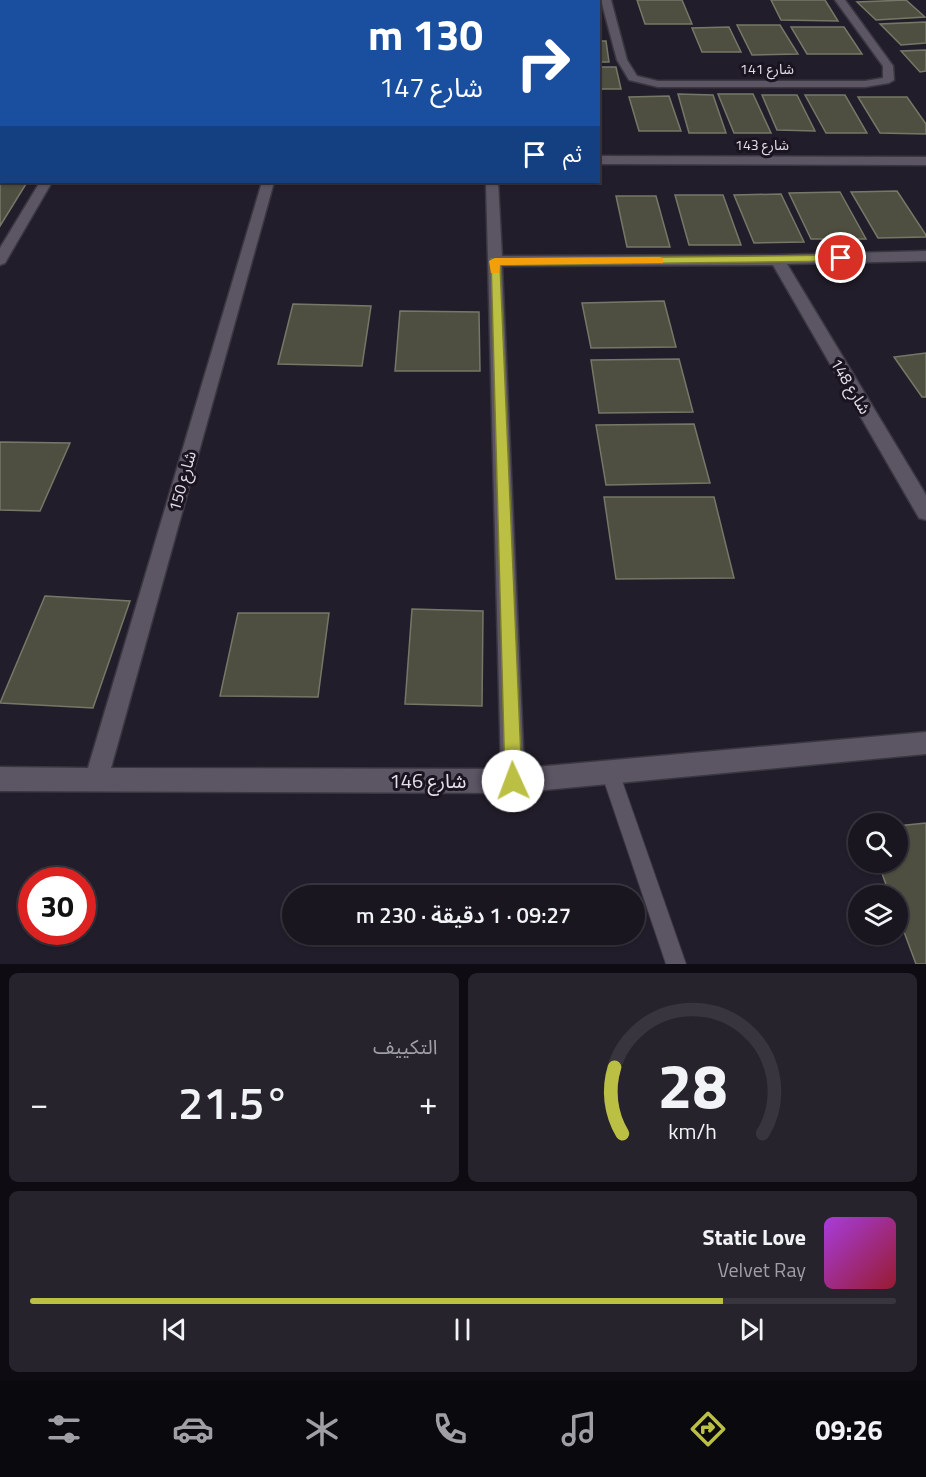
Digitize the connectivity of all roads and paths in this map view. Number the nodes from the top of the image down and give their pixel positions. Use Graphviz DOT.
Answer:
graph roads {
  1 [pos="606,0"];
  2 [pos="840,0"];
  3 [pos="600,160"];
  4 [pos="926,161"];
  5 [pos="45,183"];
  6 [pos="268,183"];
  7 [pos="492,183"];
  8 [pos="926,256"];
  9 [pos="0,260"];
  10 [pos="777,260"];
  11 [pos="495,261"];
  12 [pos="926,512"];
  13 [pos="926,743"];
  14 [pos="610,772"];
  15 [pos="0,779"];
  16 [pos="96,781"];
  17 [pos="513,781"];
  18 [pos="676,964"];
  1 -- 2 [label="street, شارع 141"];
  3 -- 4 [label="street, شارع 143"];
  5 -- 9 [label="street"];
  6 -- 16 [label="street, شارع 150"];
  7 -- 11 [label="street"];
  8 -- 10 [label="street"];
  10 -- 11 [label="street"];
  10 -- 12 [label="street, شارع 148"];
  11 -- 17 [label="street"];
  13 -- 14 [label="street, شارع 146"];
  14 -- 17 [label="street, شارع 146"];
  14 -- 18 [label="lane"];
  15 -- 16 [label="street, شارع 146"];
  16 -- 17 [label="street, شارع 146"];
}
